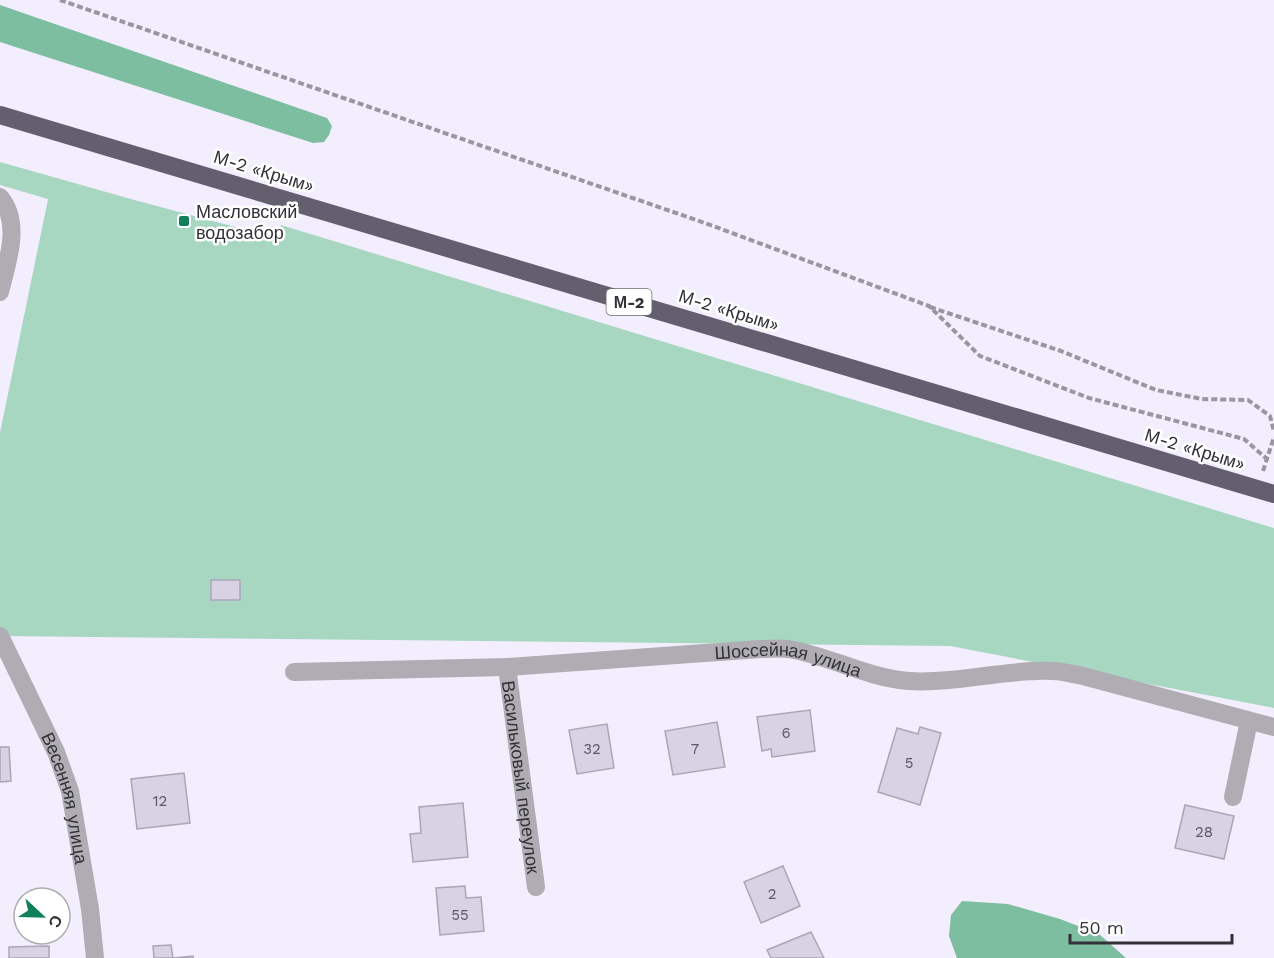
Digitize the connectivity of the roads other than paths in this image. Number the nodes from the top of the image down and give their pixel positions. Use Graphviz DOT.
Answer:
graph roads {
  1 [pos="0,116"];
  2 [pos="0,197"];
  3 [pos="0,292"];
  4 [pos="1274,494"];
  5 [pos="2,641"];
  6 [pos="507,667"];
  7 [pos="294,672"];
  8 [pos="1249,721"];
  9 [pos="1274,727"];
  10 [pos="1233,796"];
  11 [pos="537,887"];
  12 [pos="95,958"];
  1 -- 4 [label="highway, М-2 «Крым» / М-2"];
  2 -- 3 [label="street"];
  5 -- 12 [label="street, Весенняя улица"];
  6 -- 7 [label="street, Шоссейная улица"];
  6 -- 8 [label="street, Шоссейная улица"];
  6 -- 11 [label="street, Васильковый переулок"];
  8 -- 9 [label="street, Шоссейная улица"];
  8 -- 10 [label="street"];
}
